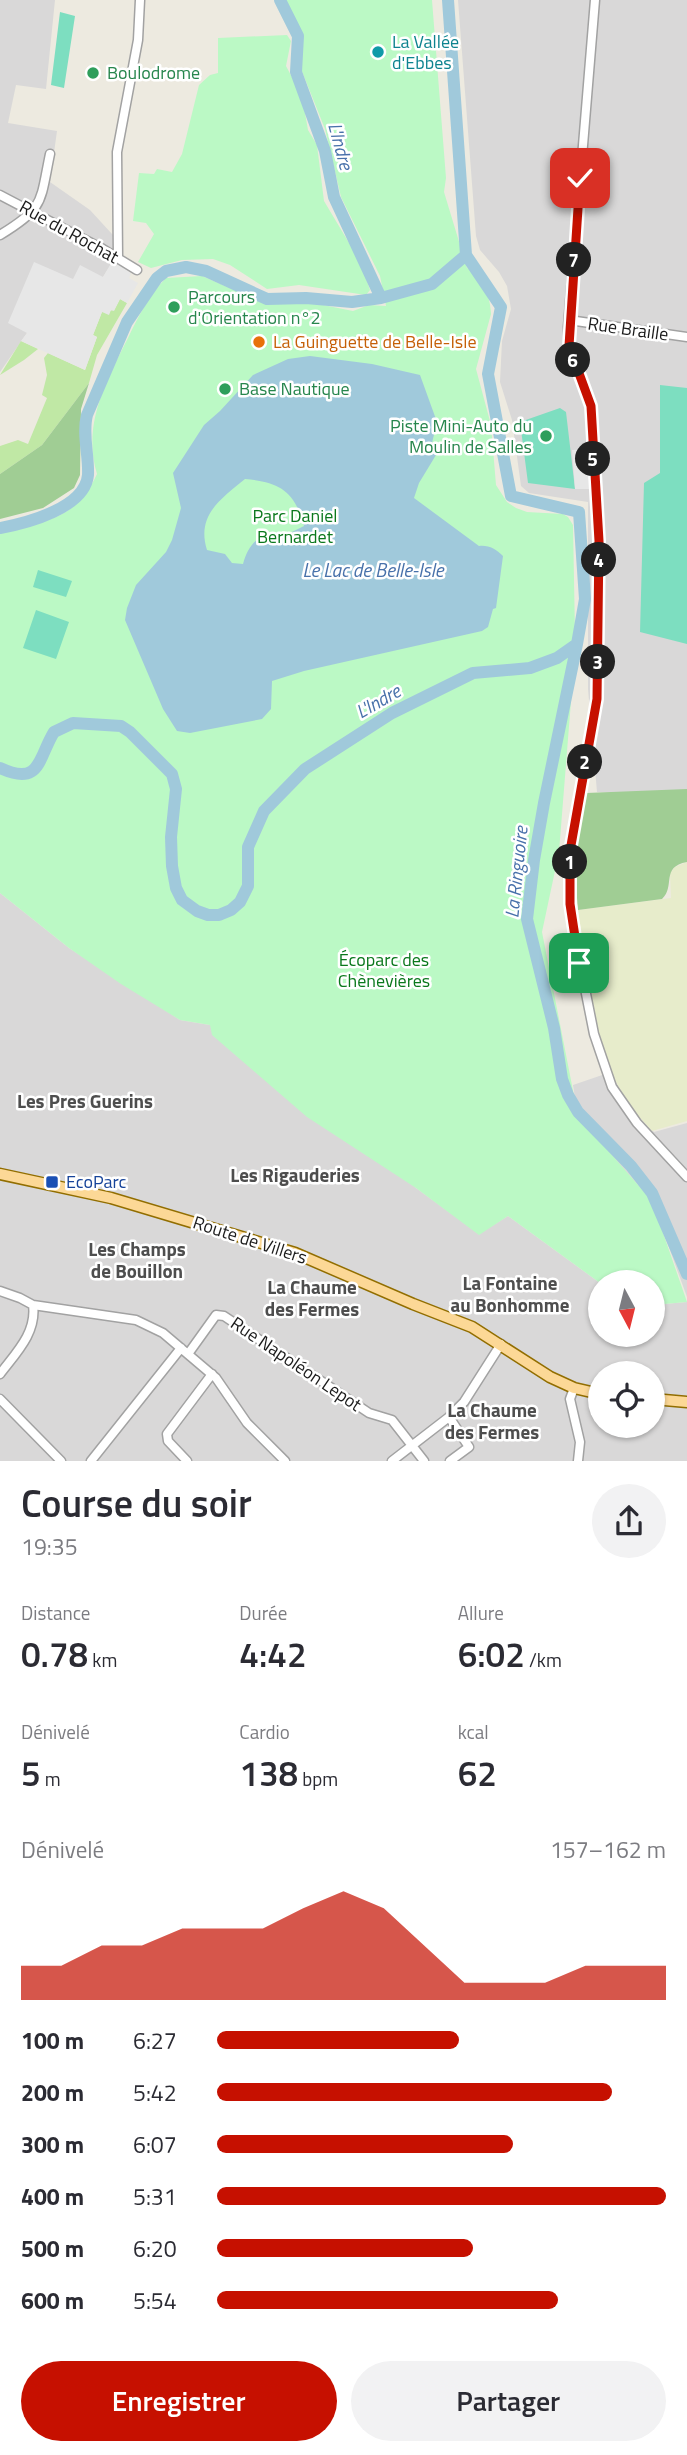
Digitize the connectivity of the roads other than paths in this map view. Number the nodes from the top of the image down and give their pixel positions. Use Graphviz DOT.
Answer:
graph roads {
  1 [pos="140,0"];
  2 [pos="595,0"];
  3 [pos="50,154"];
  4 [pos="0,195"];
  5 [pos="33,213"];
  6 [pos="0,234"];
  7 [pos="118,258"];
  8 [pos="137,270"];
  9 [pos="569,320"];
  10 [pos="687,337"];
  11 [pos="0,1174"];
  12 [pos="687,1177"];
  13 [pos="0,1291"];
  14 [pos="33,1305"];
  15 [pos="502,1344"];
  16 [pos="185,1351"];
  17 [pos="0,1374"];
  18 [pos="212,1374"];
  19 [pos="574,1388"];
  20 [pos="588,1391"];
  21 [pos="0,1399"];
  22 [pos="665,1400"];
  23 [pos="687,1402"];
  24 [pos="449,1417"];
  25 [pos="411,1444"];
  26 [pos="61,1461"];
  27 [pos="92,1461"];
  28 [pos="187,1461"];
  29 [pos="285,1461"];
  30 [pos="392,1461"];
  31 [pos="425,1461"];
  32 [pos="450,1461"];
  33 [pos="578,1461"];
  1 -- 7 [label="street"];
  2 -- 9 [label="street"];
  3 -- 5 [label="street"];
  4 -- 5 [label="street, Rue du Rochat"];
  5 -- 6 [label="street"];
  5 -- 7 [label="street, Rue du Rochat"];
  7 -- 8 [label="street, Rue du Rochat"];
  9 -- 10 [label="street, Rue Braille"];
  9 -- 12 [label="street"];
  11 -- 15 [label="main road, Route de Villers"];
  13 -- 14 [label="street"];
  14 -- 16 [label="street"];
  14 -- 17 [label="street"];
  15 -- 19 [label="main road, Route de Villers"];
  15 -- 24 [label="street"];
  16 -- 18 [label="street"];
  16 -- 25 [label="street, Rue Napoléon Lepot"];
  16 -- 27 [label="street"];
  18 -- 28 [label="street"];
  18 -- 29 [label="street"];
  19 -- 20 [label="main road, Route de Villers"];
  19 -- 33 [label="street"];
  21 -- 26 [label="street"];
  22 -- 23 [label="main road"];
  24 -- 25 [label="street"];
  24 -- 32 [label="street"];
  25 -- 30 [label="street"];
  25 -- 31 [label="street"];
}
